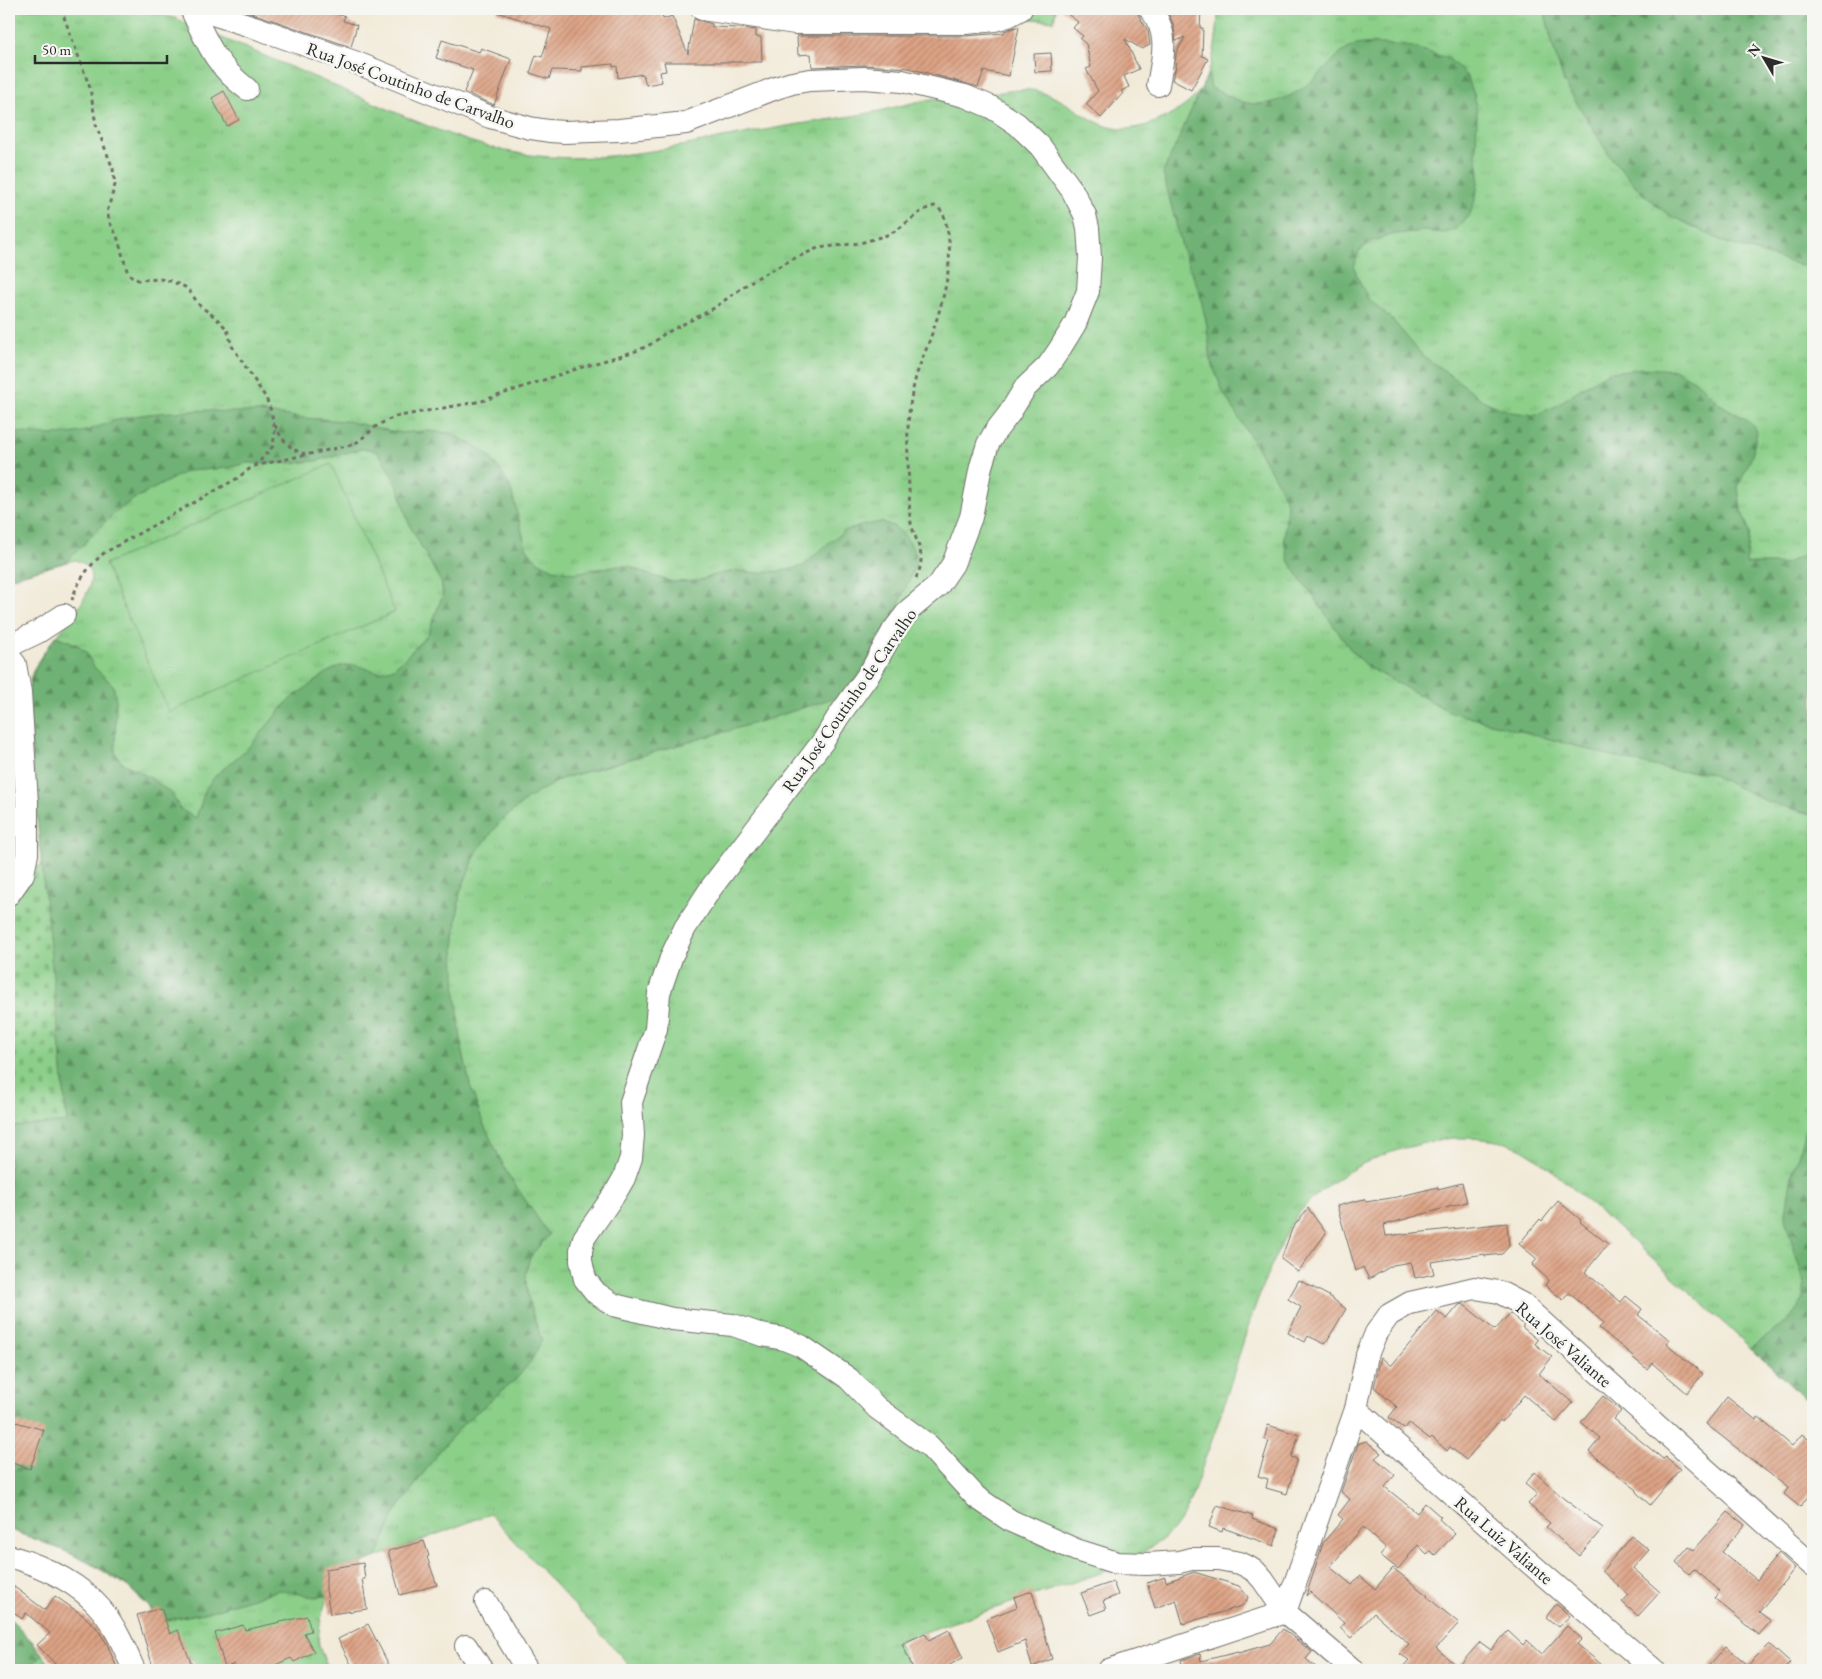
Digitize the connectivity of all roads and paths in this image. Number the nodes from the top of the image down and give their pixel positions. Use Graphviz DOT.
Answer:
graph roads {
  1 [pos="61,9"];
  2 [pos="191,9"];
  3 [pos="197,9"];
  4 [pos="702,9"];
  5 [pos="1021,9"];
  6 [pos="1150,9"];
  7 [pos="1158,85"];
  8 [pos="247,90"];
  9 [pos="274,422"];
  10 [pos="308,455"];
  11 [pos="254,466"];
  12 [pos="915,579"];
  13 [pos="57,619"];
  14 [pos="9,646"];
  15 [pos="13,663"];
  16 [pos="9,894"];
  17 [pos="1356,1409"];
  18 [pos="9,1556"];
  19 [pos="1813,1566"];
  20 [pos="486,1602"];
  21 [pos="1285,1612"];
  22 [pos="466,1646"];
  23 [pos="134,1670"];
  24 [pos="482,1670"];
  25 [pos="527,1670"];
  26 [pos="1109,1670"];
  27 [pos="1354,1670"];
  28 [pos="1654,1670"];
  1 -- 9 [label="path"];
  2 -- 8 [label="street"];
  3 -- 21 [label="street, Rua José Coutinho de Carvalho"];
  4 -- 5 [label="street"];
  6 -- 7 [label="street"];
  9 -- 10 [label="path"];
  9 -- 11 [label="path"];
  10 -- 11 [label="path"];
  10 -- 12 [label="path"];
  11 -- 13 [label="path"];
  13 -- 14 [label="street"];
  13 -- 15 [label="street"];
  15 -- 16 [label="street"];
  17 -- 19 [label="street, Rua José Valiante"];
  17 -- 21 [label="street, Rua José Valiante"];
  17 -- 28 [label="street, Rua Luiz Valiante"];
  18 -- 23 [label="street"];
  20 -- 25 [label="street"];
  21 -- 26 [label="street"];
  21 -- 27 [label="street, Rua José Coutinho de Carvalho"];
  22 -- 24 [label="street"];
}
